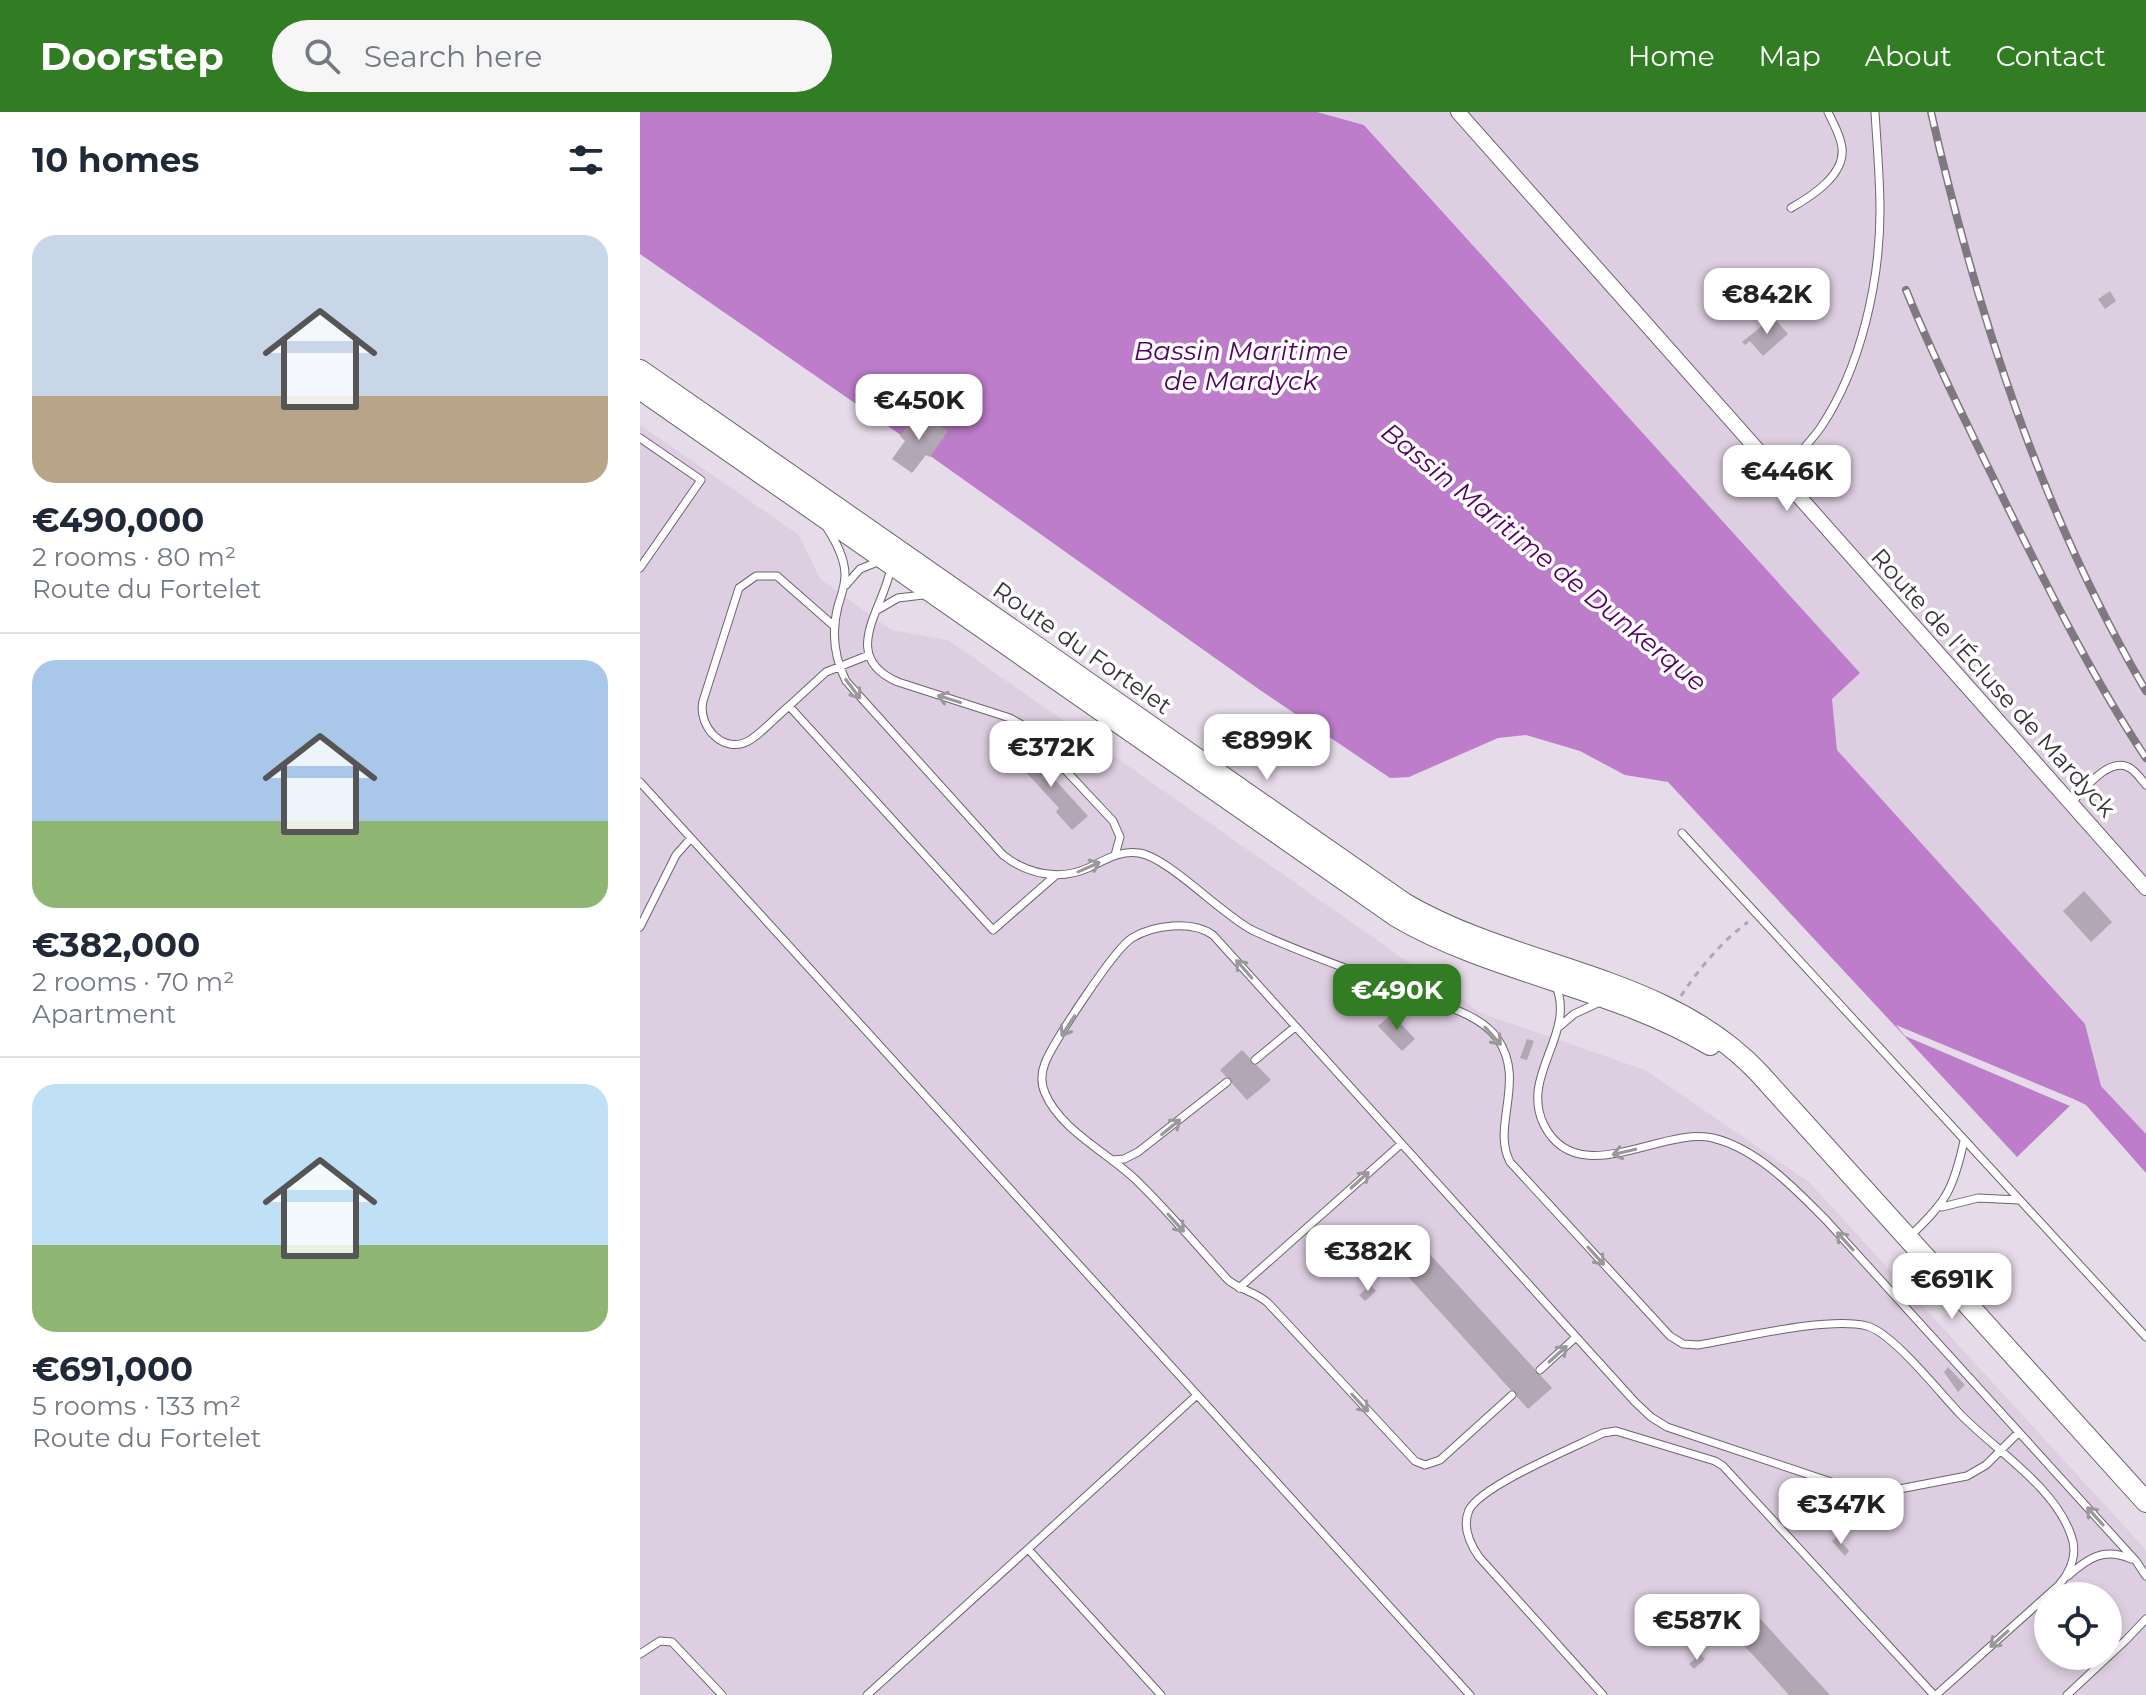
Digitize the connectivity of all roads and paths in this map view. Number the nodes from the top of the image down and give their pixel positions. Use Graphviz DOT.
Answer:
graph roads {
  1 [pos="1458,112"];
  2 [pos="1828,112"];
  3 [pos="1875,112"];
  4 [pos="1791,208"];
  5 [pos="640,370"];
  6 [pos="640,389"];
  7 [pos="640,438"];
  8 [pos="1779,476"];
  9 [pos="817,513"];
  10 [pos="893,558"];
  11 [pos="640,568"];
  12 [pos="843,591"];
  13 [pos="937,596"];
  14 [pos="875,614"];
  15 [pos="834,626"];
  16 [pos="869,655"];
  17 [pos="839,665"];
  18 [pos="789,706"];
  19 [pos="640,782"];
  20 [pos="2146,785"];
  21 [pos="2071,803"];
  22 [pos="1682,833"];
  23 [pos="691,838"];
  24 [pos="1115,855"];
  25 [pos="1056,875"];
  26 [pos="2146,888"];
  27 [pos="1760,916"];
  28 [pos="640,927"];
  29 [pos="1534,958"];
  30 [pos="1553,981"];
  31 [pos="1611,1002"];
  32 [pos="1673,1010"];
  33 [pos="1295,1027"];
  34 [pos="1559,1028"];
  35 [pos="1255,1060"];
  36 [pos="1227,1082"];
  37 [pos="1791,1110"];
  38 [pos="1964,1141"];
  39 [pos="1401,1144"];
  40 [pos="1110,1160"];
  41 [pos="2019,1200"];
  42 [pos="1940,1208"];
  43 [pos="1907,1239"];
  44 [pos="1239,1288"];
  45 [pos="1576,1337"];
  46 [pos="2146,1337"];
  47 [pos="1540,1370"];
  48 [pos="1197,1395"];
  49 [pos="1512,1395"];
  50 [pos="2019,1432"];
  51 [pos="2001,1450"];
  52 [pos="2146,1502"];
  53 [pos="1028,1549"];
  54 [pos="2136,1561"];
  55 [pos="2146,1576"];
  56 [pos="2061,1582"];
  57 [pos="2062,1582"];
  58 [pos="2034,1607"];
  59 [pos="2146,1619"];
  60 [pos="640,1654"];
  61 [pos="722,1695"];
  62 [pos="867,1695"];
  63 [pos="1161,1695"];
  64 [pos="1470,1695"];
  65 [pos="1603,1695"];
  66 [pos="1935,1695"];
  67 [pos="2067,1695"];
  1 -- 8 [label="street, Route de l'Écluse de Mardyck"];
  2 -- 4 [label="lane"];
  3 -- 8 [label="lane"];
  5 -- 10 [label="main road, Route du Fortelet"];
  6 -- 9 [label="main road, Route du Fortelet"];
  7 -- 11 [label="lane"];
  8 -- 21 [label="street, Route de l'Écluse de Mardyck"];
  9 -- 10 [label="main road, Route du Fortelet"];
  9 -- 12 [label="lane"];
  10 -- 12 [label="lane"];
  10 -- 13 [label="main road, Route du Fortelet"];
  10 -- 14 [label="lane"];
  10 -- 29 [label="main road, Route du Fortelet"];
  12 -- 15 [label="lane"];
  13 -- 14 [label="lane"];
  13 -- 30 [label="main road, Route du Fortelet"];
  14 -- 16 [label="lane"];
  15 -- 17 [label="lane"];
  15 -- 18 [label="lane"];
  16 -- 17 [label="lane"];
  24 -- 16 [label="lane, one-way"];
  17 -- 18 [label="lane"];
  17 -- 25 [label="lane, one-way"];
  18 -- 25 [label="lane"];
  19 -- 23 [label="lane"];
  20 -- 21 [label="lane"];
  21 -- 26 [label="street, Route de l'Écluse de Mardyck"];
  22 -- 27 [label="lane"];
  23 -- 28 [label="lane"];
  23 -- 48 [label="lane"];
  25 -- 24 [label="lane, one-way"];
  24 -- 51 [label="lane, one-way"];
  27 -- 32 [label="path"];
  27 -- 38 [label="lane"];
  29 -- 30 [label="lane"];
  29 -- 32 [label="main road, Route du Fortelet"];
  30 -- 31 [label="main road, Route du Fortelet"];
  30 -- 34 [label="lane"];
  31 -- 34 [label="lane"];
  31 -- 37 [label="main road, Route du Fortelet"];
  32 -- 37 [label="main road, Route du Fortelet"];
  33 -- 35 [label="lane"];
  33 -- 39 [label="lane"];
  33 -- 40 [label="lane, one-way"];
  50 -- 34 [label="lane, one-way"];
  40 -- 36 [label="lane, one-way"];
  37 -- 43 [label="main road, Route du Fortelet"];
  38 -- 41 [label="lane"];
  38 -- 42 [label="lane"];
  44 -- 39 [label="lane, one-way"];
  39 -- 45 [label="lane"];
  40 -- 44 [label="lane, one-way"];
  41 -- 42 [label="lane"];
  41 -- 46 [label="lane"];
  42 -- 43 [label="lane"];
  43 -- 52 [label="main road, Route du Fortelet"];
  44 -- 49 [label="lane, one-way"];
  47 -- 45 [label="lane, one-way"];
  45 -- 51 [label="lane"];
  48 -- 53 [label="lane"];
  48 -- 64 [label="lane"];
  50 -- 51 [label="lane"];
  54 -- 50 [label="lane, one-way"];
  51 -- 56 [label="lane"];
  53 -- 62 [label="lane"];
  53 -- 63 [label="lane"];
  54 -- 55 [label="lane"];
  54 -- 57 [label="lane"];
  58 -- 66 [label="lane, one-way"];
  59 -- 67 [label="lane"];
  60 -- 61 [label="lane"];
  65 -- 66 [label="lane"];
}
